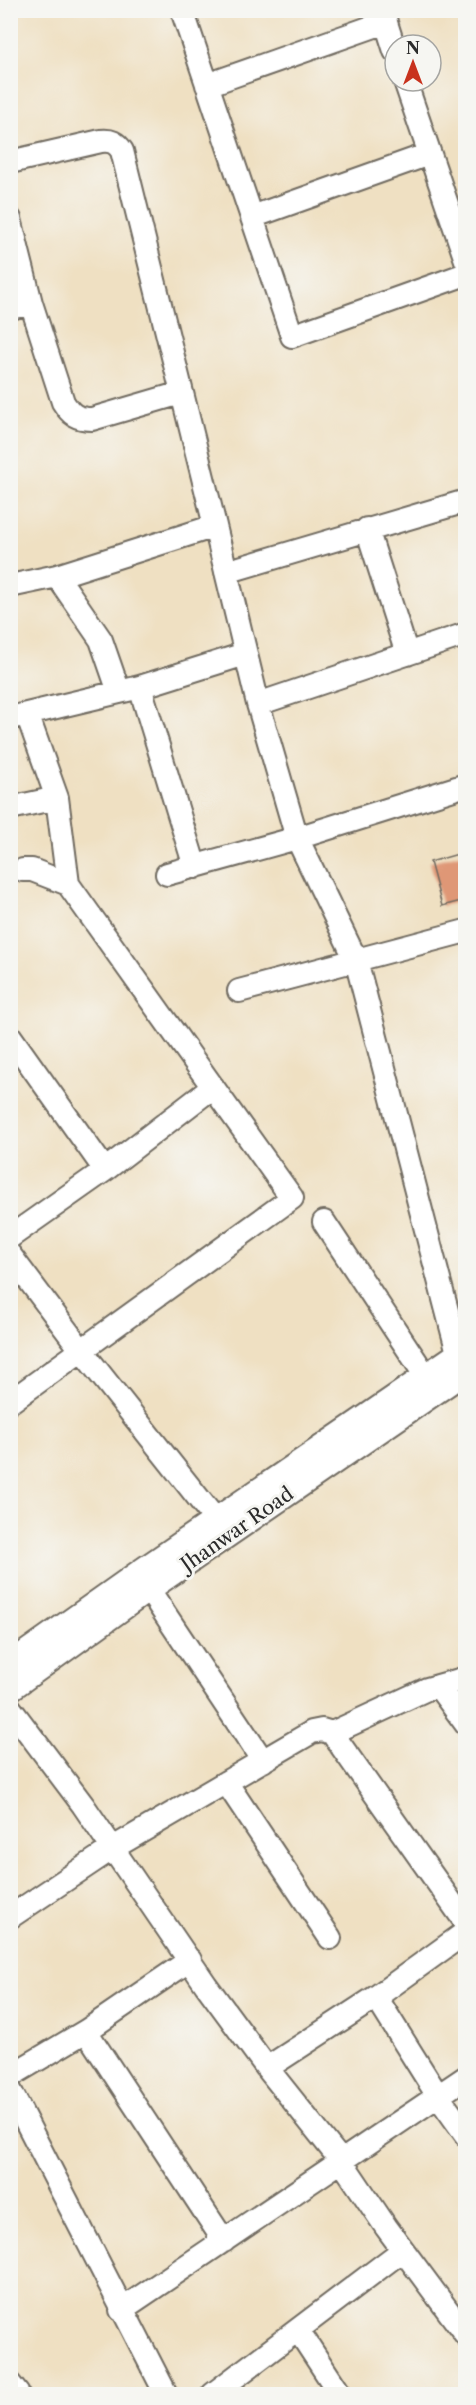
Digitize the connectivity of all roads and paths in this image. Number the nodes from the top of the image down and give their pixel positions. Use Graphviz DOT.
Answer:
graph roads {
  1 [pos="182,10"];
  2 [pos="384,16"];
  3 [pos="389,33"];
  4 [pos="207,85"];
  5 [pos="409,93"];
  6 [pos="429,154"];
  7 [pos="10,162"];
  8 [pos="252,217"];
  9 [pos="10,219"];
  10 [pos="465,260"];
  11 [pos="465,274"];
  12 [pos="21,306"];
  13 [pos="181,393"];
  14 [pos="465,501"];
  15 [pos="214,526"];
  16 [pos="367,529"];
  17 [pos="226,572"];
  18 [pos="57,576"];
  19 [pos="10,586"];
  20 [pos="465,634"];
  21 [pos="245,654"];
  22 [pos="407,654"];
  23 [pos="130,690"];
  24 [pos="258,705"];
  25 [pos="19,716"];
  26 [pos="465,785"];
  27 [pos="57,798"];
  28 [pos="10,808"];
  29 [pos="297,838"];
  30 [pos="195,867"];
  31 [pos="23,870"];
  32 [pos="167,874"];
  33 [pos="68,884"];
  34 [pos="465,931"];
  35 [pos="356,960"];
  36 [pos="239,991"];
  37 [pos="10,1036"];
  38 [pos="213,1088"];
  39 [pos="105,1170"];
  40 [pos="324,1222"];
  41 [pos="10,1238"];
  42 [pos="10,1255"];
  43 [pos="82,1351"];
  44 [pos="463,1358"];
  45 [pos="425,1375"];
  46 [pos="10,1402"];
  47 [pos="214,1520"];
  48 [pos="149,1590"];
  49 [pos="10,1663"];
  50 [pos="465,1678"];
  51 [pos="438,1686"];
  52 [pos="10,1690"];
  53 [pos="10,1708"];
  54 [pos="465,1724"];
  55 [pos="332,1732"];
  56 [pos="263,1761"];
  57 [pos="226,1782"];
  58 [pos="113,1848"];
  59 [pos="10,1917"];
  60 [pos="465,1923"];
  61 [pos="465,1932"];
  62 [pos="330,1938"];
  63 [pos="190,1960"];
  64 [pos="376,1996"];
  65 [pos="86,2031"];
  66 [pos="267,2068"];
  67 [pos="10,2076"];
  68 [pos="465,2077"];
  69 [pos="10,2090"];
  70 [pos="438,2096"];
  71 [pos="465,2134"];
  72 [pos="342,2162"];
  73 [pos="224,2241"];
  74 [pos="403,2250"];
  75 [pos="121,2310"];
  76 [pos="298,2330"];
  77 [pos="465,2335"];
  78 [pos="10,2384"];
  79 [pos="18,2394"];
  80 [pos="166,2394"];
  81 [pos="213,2394"];
  82 [pos="340,2394"];
  1 -- 4 [label="street"];
  2 -- 3 [label="street"];
  2 -- 4 [label="street"];
  4 -- 8 [label="street"];
  5 -- 6 [label="street"];
  6 -- 8 [label="street"];
  6 -- 10 [label="street"];
  7 -- 13 [label="street"];
  8 -- 11 [label="street"];
  9 -- 12 [label="street"];
  12 -- 13 [label="street"];
  13 -- 15 [label="street"];
  14 -- 16 [label="street"];
  15 -- 17 [label="street"];
  15 -- 18 [label="street"];
  16 -- 17 [label="street"];
  16 -- 22 [label="street"];
  17 -- 21 [label="street"];
  18 -- 19 [label="street"];
  18 -- 23 [label="street"];
  20 -- 22 [label="street"];
  21 -- 23 [label="street"];
  21 -- 24 [label="street"];
  22 -- 24 [label="street"];
  23 -- 25 [label="street"];
  23 -- 30 [label="street"];
  24 -- 29 [label="street"];
  25 -- 27 [label="street"];
  26 -- 29 [label="street"];
  27 -- 28 [label="street"];
  27 -- 33 [label="street"];
  29 -- 30 [label="street"];
  29 -- 35 [label="street"];
  30 -- 32 [label="street"];
  31 -- 33 [label="street"];
  33 -- 38 [label="street"];
  34 -- 35 [label="street"];
  35 -- 36 [label="street"];
  35 -- 44 [label="street"];
  37 -- 39 [label="street"];
  38 -- 39 [label="street"];
  38 -- 43 [label="street"];
  39 -- 41 [label="street"];
  40 -- 45 [label="street"];
  42 -- 43 [label="street"];
  43 -- 46 [label="street"];
  43 -- 47 [label="street"];
  44 -- 45 [label="street, Jhanwar Road"];
  44 -- 48 [label="street, Jhanwar Road"];
  45 -- 47 [label="street, Jhanwar Road"];
  47 -- 49 [label="street, Jhanwar Road"];
  48 -- 52 [label="street, Jhanwar Road"];
  48 -- 56 [label="street"];
  50 -- 51 [label="street"];
  51 -- 54 [label="street"];
  51 -- 55 [label="street"];
  53 -- 58 [label="street"];
  55 -- 56 [label="street"];
  55 -- 60 [label="street"];
  56 -- 57 [label="street"];
  57 -- 58 [label="street"];
  57 -- 62 [label="street"];
  58 -- 59 [label="street"];
  58 -- 63 [label="street"];
  61 -- 64 [label="street"];
  63 -- 65 [label="street"];
  63 -- 66 [label="street"];
  64 -- 66 [label="street"];
  64 -- 70 [label="street"];
  65 -- 67 [label="street"];
  65 -- 73 [label="street"];
  66 -- 72 [label="street"];
  68 -- 70 [label="street"];
  69 -- 75 [label="street"];
  70 -- 71 [label="street"];
  70 -- 72 [label="street"];
  72 -- 73 [label="street"];
  72 -- 74 [label="street"];
  73 -- 75 [label="street"];
  74 -- 76 [label="street"];
  74 -- 77 [label="street"];
  75 -- 80 [label="street"];
  76 -- 81 [label="street"];
  76 -- 82 [label="street"];
  78 -- 79 [label="street"];
}
